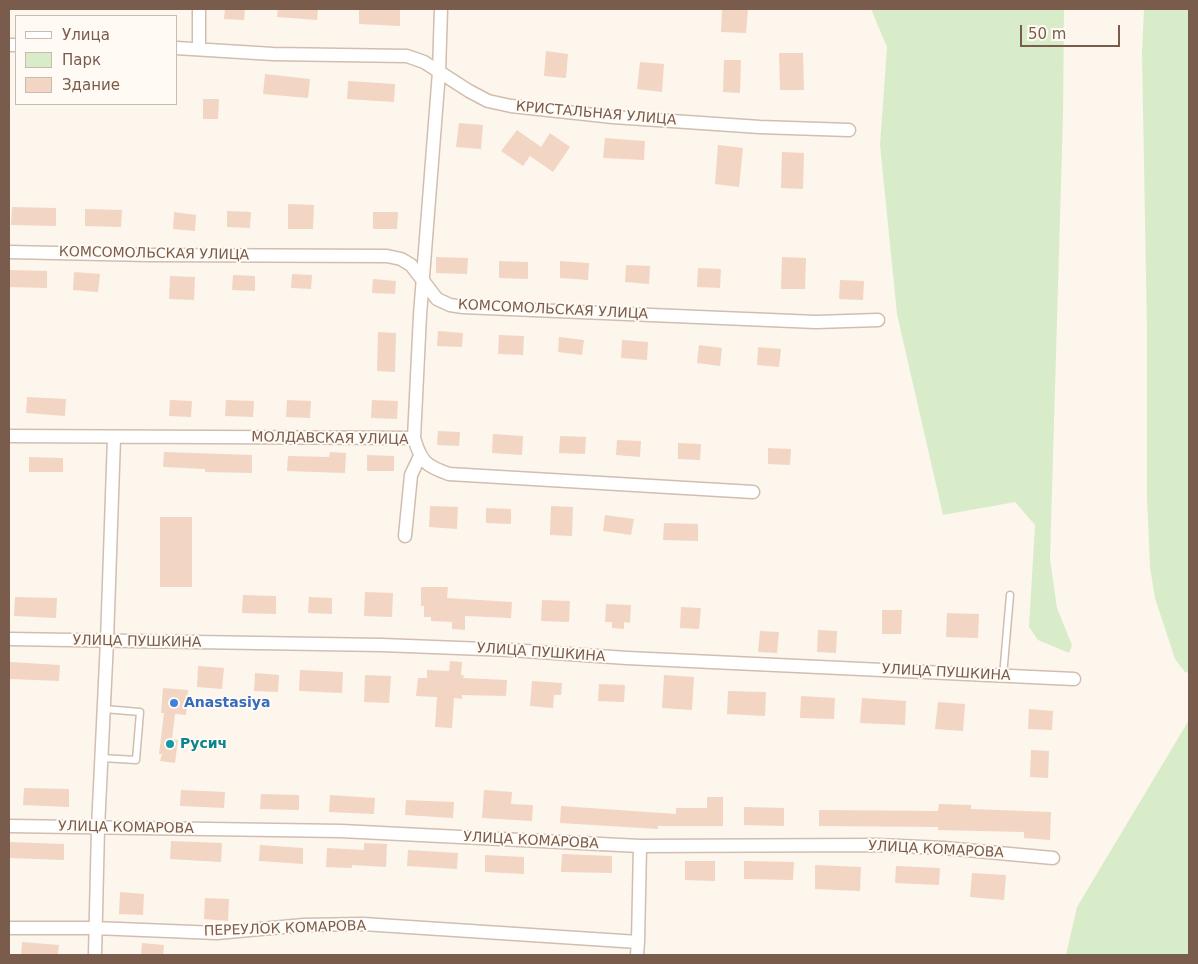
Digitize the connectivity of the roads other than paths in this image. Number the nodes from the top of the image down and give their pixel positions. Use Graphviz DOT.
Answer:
graph roads {
  1 [pos="199,9"];
  2 [pos="441,9"];
  3 [pos="178,48"];
  4 [pos="199,49"];
  5 [pos="440,72"];
  6 [pos="849,130"];
  7 [pos="9,252"];
  8 [pos="423,282"];
  9 [pos="437,299"];
  10 [pos="420,315"];
  11 [pos="878,320"];
  12 [pos="9,436"];
  13 [pos="114,438"];
  14 [pos="414,438"];
  15 [pos="420,456"];
  16 [pos="753,492"];
  17 [pos="405,536"];
  18 [pos="1010,595"];
  19 [pos="9,639"];
  20 [pos="107,642"];
  21 [pos="1003,676"];
  22 [pos="1074,679"];
  23 [pos="104,709"];
  24 [pos="102,758"];
  25 [pos="9,826"];
  26 [pos="98,828"];
  27 [pos="640,846"];
  28 [pos="1053,858"];
  29 [pos="9,928"];
  30 [pos="95,928"];
  31 [pos="638,942"];
  32 [pos="95,955"];
  33 [pos="637,955"];
  1 -- 4 [label="street"];
  2 -- 5 [label="street"];
  3 -- 4 [label="street, КРИСТАЛЬНАЯ УЛИЦА"];
  4 -- 5 [label="street, КРИСТАЛЬНАЯ УЛИЦА"];
  5 -- 6 [label="street, КРИСТАЛЬНАЯ УЛИЦА"];
  5 -- 8 [label="street"];
  7 -- 8 [label="street, КОМСОМОЛЬСКАЯ УЛИЦА"];
  8 -- 9 [label="street, КОМСОМОЛЬСКАЯ УЛИЦА"];
  8 -- 10 [label="street"];
  9 -- 10 [label="street"];
  9 -- 11 [label="street, КОМСОМОЛЬСКАЯ УЛИЦА"];
  10 -- 14 [label="street"];
  12 -- 13 [label="street, МОЛДАВСКАЯ УЛИЦА"];
  13 -- 14 [label="street, МОЛДАВСКАЯ УЛИЦА"];
  13 -- 20 [label="street"];
  14 -- 15 [label="street, МОЛДАВСКАЯ УЛИЦА"];
  15 -- 16 [label="street, МОЛДАВСКАЯ УЛИЦА"];
  15 -- 17 [label="street"];
  18 -- 21 [label="lane"];
  19 -- 20 [label="street, УЛИЦА ПУШКИНА"];
  20 -- 21 [label="street, УЛИЦА ПУШКИНА"];
  20 -- 23 [label="street"];
  21 -- 22 [label="street, УЛИЦА ПУШКИНА"];
  23 -- 24 [label="street"];
  23 -- 24 [label="lane"];
  24 -- 26 [label="street"];
  25 -- 26 [label="street, УЛИЦА КОМАРОВА"];
  26 -- 27 [label="street, УЛИЦА КОМАРОВА"];
  26 -- 30 [label="street"];
  27 -- 28 [label="street, УЛИЦА КОМАРОВА"];
  27 -- 31 [label="street"];
  29 -- 30 [label="street, ПЕРЕУЛОК КОМАРОВА"];
  30 -- 31 [label="street, ПЕРЕУЛОК КОМАРОВА"];
  30 -- 32 [label="street"];
  31 -- 33 [label="street"];
}
